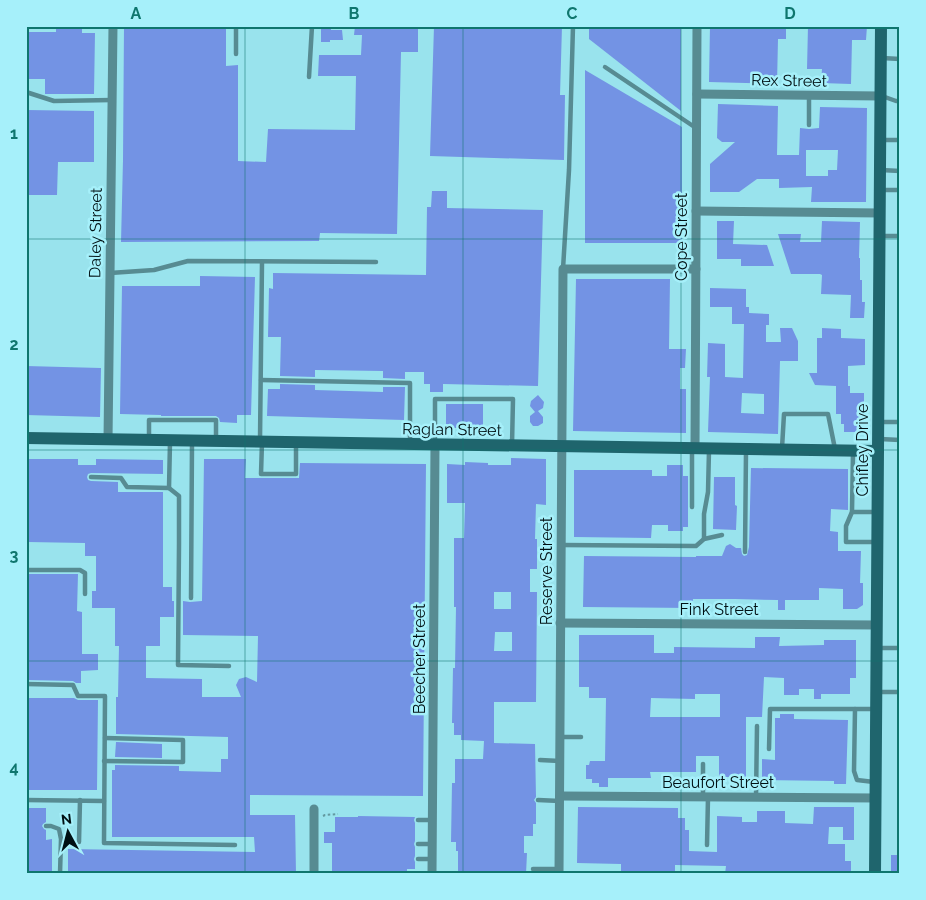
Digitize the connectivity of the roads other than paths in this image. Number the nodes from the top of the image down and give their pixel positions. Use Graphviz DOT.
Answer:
graph roads {
  1 [pos="113,26"];
  2 [pos="236,26"];
  3 [pos="312,26"];
  4 [pos="572,26"];
  5 [pos="698,26"];
  6 [pos="881,26"];
  7 [pos="236,54"];
  8 [pos="881,58"];
  9 [pos="900,59"];
  10 [pos="605,67"];
  11 [pos="309,77"];
  12 [pos="26,92"];
  13 [pos="697,94"];
  14 [pos="809,95"];
  15 [pos="881,96"];
  16 [pos="112,100"];
  17 [pos="900,101"];
  18 [pos="809,125"];
  19 [pos="697,129"];
  20 [pos="880,140"];
  21 [pos="900,140"];
  22 [pos="880,170"];
  23 [pos="900,171"];
  24 [pos="880,190"];
  25 [pos="900,190"];
  26 [pos="696,211"];
  27 [pos="880,213"];
  28 [pos="880,236"];
  29 [pos="900,236"];
  30 [pos="262,262"];
  31 [pos="376,262"];
  32 [pos="562,269"];
  33 [pos="696,269"];
  34 [pos="110,273"];
  35 [pos="261,380"];
  36 [pos="878,422"];
  37 [pos="900,422"];
  38 [pos="26,438"];
  39 [pos="108,440"];
  40 [pos="149,440"];
  41 [pos="170,440"];
  42 [pos="900,440"];
  43 [pos="192,441"];
  44 [pos="216,441"];
  45 [pos="261,442"];
  46 [pos="296,442"];
  47 [pos="410,444"];
  48 [pos="435,444"];
  49 [pos="878,445"];
  50 [pos="512,446"];
  51 [pos="562,446"];
  52 [pos="693,448"];
  53 [pos="708,449"];
  54 [pos="746,449"];
  55 [pos="782,450"];
  56 [pos="835,451"];
  57 [pos="854,451"];
  58 [pos="91,477"];
  59 [pos="169,488"];
  60 [pos="692,508"];
  61 [pos="852,512"];
  62 [pos="878,512"];
  63 [pos="722,535"];
  64 [pos="704,539"];
  65 [pos="878,542"];
  66 [pos="561,545"];
  67 [pos="745,552"];
  68 [pos="26,570"];
  69 [pos="85,594"];
  70 [pos="191,598"];
  71 [pos="560,622"];
  72 [pos="877,625"];
  73 [pos="877,648"];
  74 [pos="900,648"];
  75 [pos="229,666"];
  76 [pos="26,684"];
  77 [pos="876,692"];
  78 [pos="900,692"];
  79 [pos="855,709"];
  80 [pos="876,709"];
  81 [pos="756,726"];
  82 [pos="581,736"];
  83 [pos="560,737"];
  84 [pos="105,738"];
  85 [pos="769,749"];
  86 [pos="540,760"];
  87 [pos="104,761"];
  88 [pos="560,761"];
  89 [pos="704,764"];
  90 [pos="876,782"];
  91 [pos="706,797"];
  92 [pos="560,798"];
  93 [pos="756,798"];
  94 [pos="876,798"];
  95 [pos="26,800"];
  96 [pos="80,800"];
  97 [pos="538,800"];
  98 [pos="104,801"];
  99 [pos="314,809"];
  100 [pos="418,820"];
  101 [pos="432,820"];
  102 [pos="46,826"];
  103 [pos="79,842"];
  104 [pos="418,844"];
  105 [pos="432,844"];
  106 [pos="235,845"];
  107 [pos="707,845"];
  108 [pos="418,859"];
  109 [pos="432,859"];
  110 [pos="533,869"];
  111 [pos="560,872"];
  112 [pos="60,874"];
  113 [pos="314,874"];
  114 [pos="432,874"];
  115 [pos="875,874"];
  1 -- 16 [label="street, Daley Street"];
  2 -- 7 [label="lane"];
  3 -- 11 [label="lane"];
  4 -- 32 [label="lane"];
  5 -- 13 [label="street, Cope Street"];
  6 -- 8 [label="street, Chifley Drive"];
  8 -- 9 [label="lane"];
  8 -- 15 [label="street, Chifley Drive"];
  10 -- 19 [label="lane"];
  12 -- 16 [label="lane"];
  13 -- 14 [label="street, Rex Street"];
  13 -- 19 [label="street, Cope Street"];
  14 -- 15 [label="street, Rex Street"];
  14 -- 18 [label="lane"];
  15 -- 17 [label="lane"];
  15 -- 20 [label="street, Chifley Drive"];
  16 -- 34 [label="street, Daley Street"];
  19 -- 26 [label="street, Cope Street"];
  20 -- 21 [label="lane"];
  20 -- 22 [label="street, Chifley Drive"];
  22 -- 23 [label="lane"];
  22 -- 24 [label="street, Chifley Drive"];
  24 -- 25 [label="lane"];
  24 -- 27 [label="street, Chifley Drive"];
  26 -- 27 [label="street"];
  26 -- 33 [label="street, Cope Street"];
  27 -- 28 [label="street, Chifley Drive"];
  28 -- 29 [label="lane"];
  28 -- 36 [label="street, Chifley Drive"];
  30 -- 31 [label="lane"];
  30 -- 34 [label="lane"];
  30 -- 35 [label="lane"];
  32 -- 33 [label="street"];
  32 -- 51 [label="street, Reserve Street"];
  33 -- 52 [label="street, Cope Street"];
  34 -- 39 [label="street, Daley Street"];
  35 -- 45 [label="lane"];
  35 -- 47 [label="lane"];
  36 -- 37 [label="lane"];
  36 -- 49 [label="street, Chifley Drive"];
  38 -- 39 [label="street, Raglan Street"];
  39 -- 40 [label="street, Raglan Street"];
  40 -- 41 [label="street, Raglan Street"];
  40 -- 44 [label="lane"];
  41 -- 43 [label="street, Raglan Street"];
  41 -- 59 [label="lane"];
  42 -- 49 [label="lane"];
  43 -- 44 [label="street, Raglan Street"];
  43 -- 70 [label="lane"];
  44 -- 45 [label="street, Raglan Street"];
  45 -- 46 [label="street, Raglan Street"];
  45 -- 46 [label="lane"];
  46 -- 47 [label="street, Raglan Street"];
  47 -- 48 [label="street, Raglan Street"];
  48 -- 50 [label="street, Raglan Street"];
  48 -- 50 [label="lane"];
  48 -- 101 [label="street, Beecher Street"];
  49 -- 57 [label="street, Raglan Street"];
  49 -- 62 [label="street, Chifley Drive"];
  50 -- 51 [label="street, Raglan Street"];
  51 -- 52 [label="street, Raglan Street"];
  51 -- 66 [label="street, Reserve Street"];
  52 -- 53 [label="street, Raglan Street"];
  52 -- 60 [label="lane"];
  53 -- 54 [label="street, Raglan Street"];
  53 -- 64 [label="lane"];
  54 -- 55 [label="street, Raglan Street"];
  54 -- 67 [label="lane"];
  55 -- 56 [label="street, Raglan Street"];
  55 -- 56 [label="lane"];
  56 -- 57 [label="street, Raglan Street"];
  57 -- 61 [label="lane"];
  58 -- 59 [label="lane"];
  59 -- 75 [label="lane"];
  61 -- 62 [label="lane"];
  61 -- 65 [label="lane"];
  62 -- 65 [label="street, Chifley Drive"];
  63 -- 64 [label="lane"];
  64 -- 66 [label="lane"];
  65 -- 72 [label="street, Chifley Drive"];
  66 -- 71 [label="street, Reserve Street"];
  68 -- 69 [label="lane"];
  71 -- 72 [label="street, Fink Street"];
  71 -- 83 [label="street, Reserve Street"];
  72 -- 73 [label="street, Chifley Drive"];
  73 -- 74 [label="lane"];
  73 -- 77 [label="street, Chifley Drive"];
  76 -- 84 [label="lane"];
  77 -- 78 [label="lane"];
  77 -- 80 [label="street, Chifley Drive"];
  79 -- 80 [label="lane"];
  79 -- 85 [label="lane"];
  79 -- 90 [label="lane"];
  80 -- 90 [label="street, Chifley Drive"];
  81 -- 93 [label="lane"];
  82 -- 83 [label="lane"];
  83 -- 88 [label="street, Reserve Street"];
  84 -- 87 [label="lane"];
  84 -- 87 [label="lane"];
  86 -- 88 [label="lane"];
  87 -- 98 [label="lane"];
  88 -- 92 [label="street, Reserve Street"];
  89 -- 91 [label="lane"];
  90 -- 94 [label="street, Chifley Drive"];
  91 -- 92 [label="street, Beaufort Street"];
  91 -- 93 [label="street, Beaufort Street"];
  91 -- 107 [label="lane"];
  92 -- 97 [label="lane"];
  92 -- 111 [label="street, Reserve Street"];
  93 -- 94 [label="street, Beaufort Street"];
  94 -- 115 [label="street, Chifley Drive"];
  95 -- 96 [label="lane"];
  96 -- 98 [label="lane"];
  96 -- 103 [label="lane"];
  98 -- 106 [label="lane"];
  99 -- 113 [label="street"];
  100 -- 101 [label="lane"];
  101 -- 105 [label="street, Beecher Street"];
  102 -- 112 [label="lane"];
  104 -- 105 [label="lane"];
  105 -- 109 [label="street, Beecher Street"];
  108 -- 109 [label="lane"];
  109 -- 114 [label="street, Beecher Street"];
  110 -- 111 [label="lane"];
}
